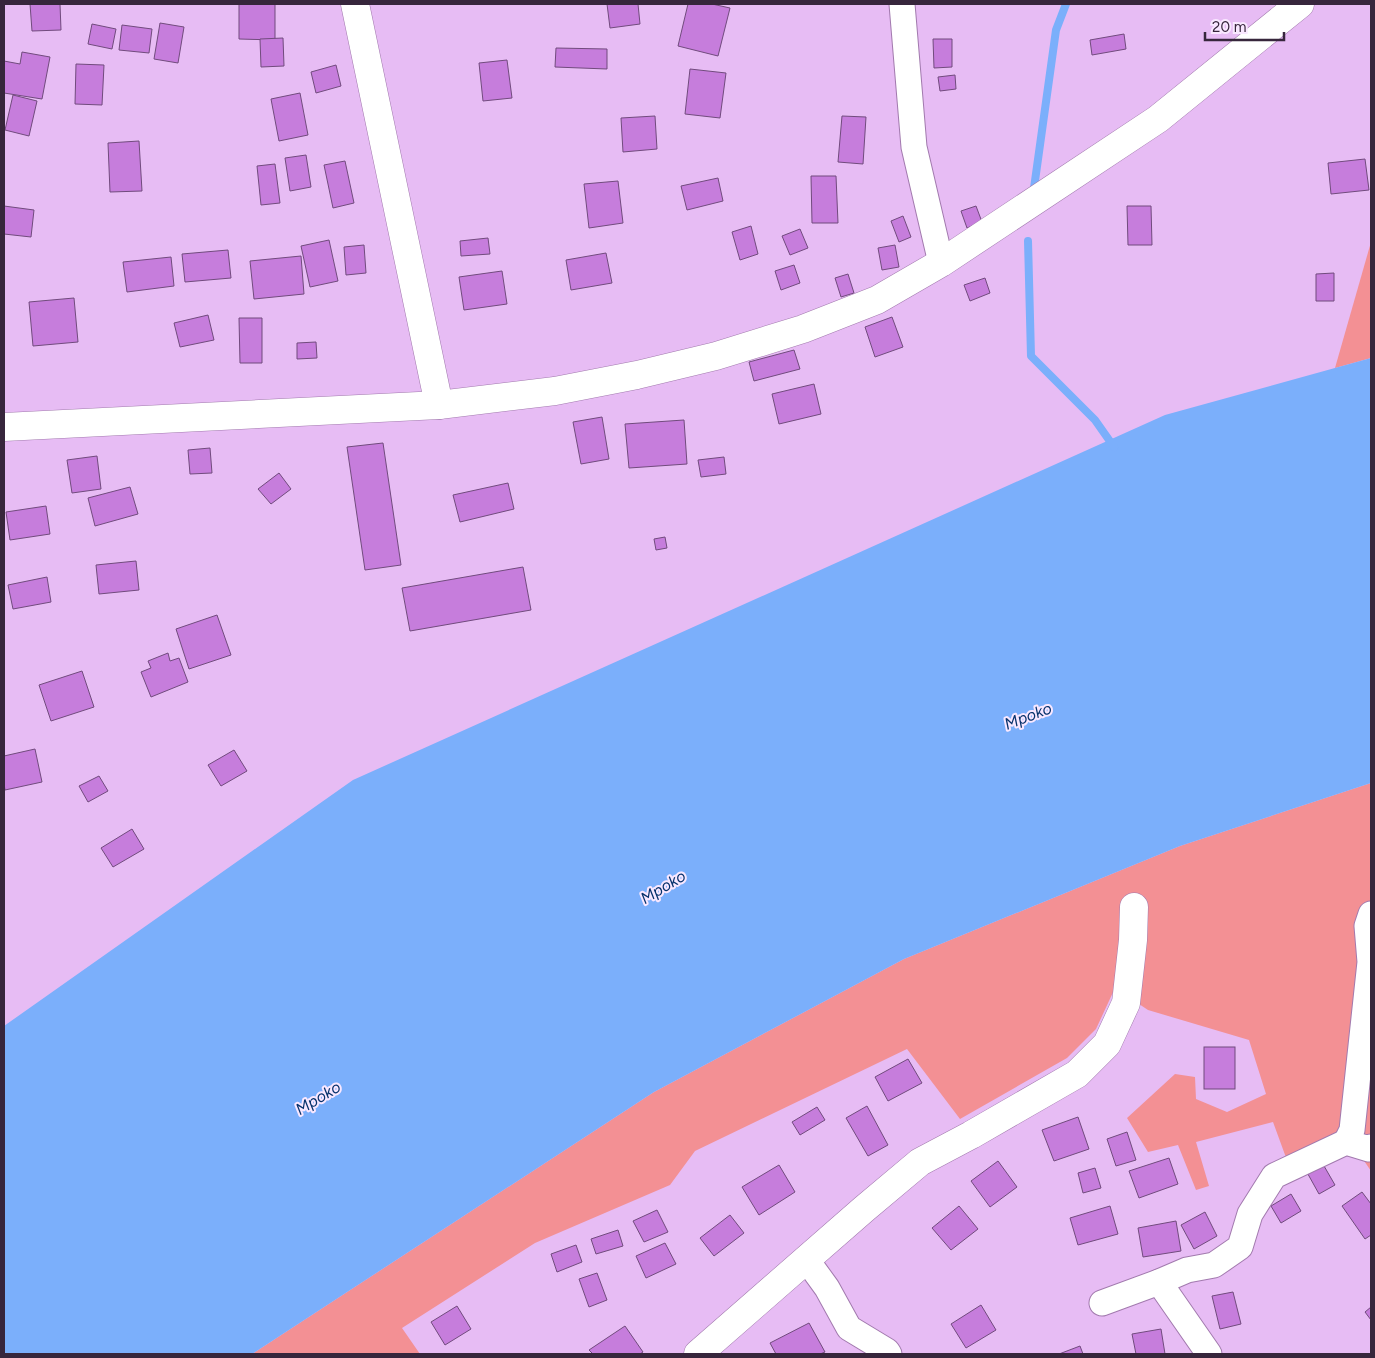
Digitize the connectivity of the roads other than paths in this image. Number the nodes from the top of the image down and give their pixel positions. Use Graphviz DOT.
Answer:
graph roads {
  1 [pos="355,4"];
  2 [pos="902,4"];
  3 [pos="1300,4"];
  4 [pos="941,263"];
  5 [pos="440,405"];
  6 [pos="4,427"];
  7 [pos="1134,907"];
  8 [pos="1371,914"];
  9 [pos="1346,1142"];
  10 [pos="1371,1147"];
  11 [pos="806,1259"];
  12 [pos="1159,1282"];
  13 [pos="1102,1303"];
  14 [pos="698,1354"];
  15 [pos="889,1354"];
  16 [pos="1209,1354"];
  1 -- 5 [label="street"];
  2 -- 4 [label="street"];
  3 -- 4 [label="street"];
  4 -- 5 [label="street"];
  5 -- 6 [label="street"];
  7 -- 11 [label="street"];
  8 -- 9 [label="street"];
  9 -- 10 [label="street"];
  9 -- 12 [label="street"];
  11 -- 14 [label="street"];
  11 -- 15 [label="street"];
  12 -- 13 [label="street"];
  12 -- 16 [label="street"];
}
